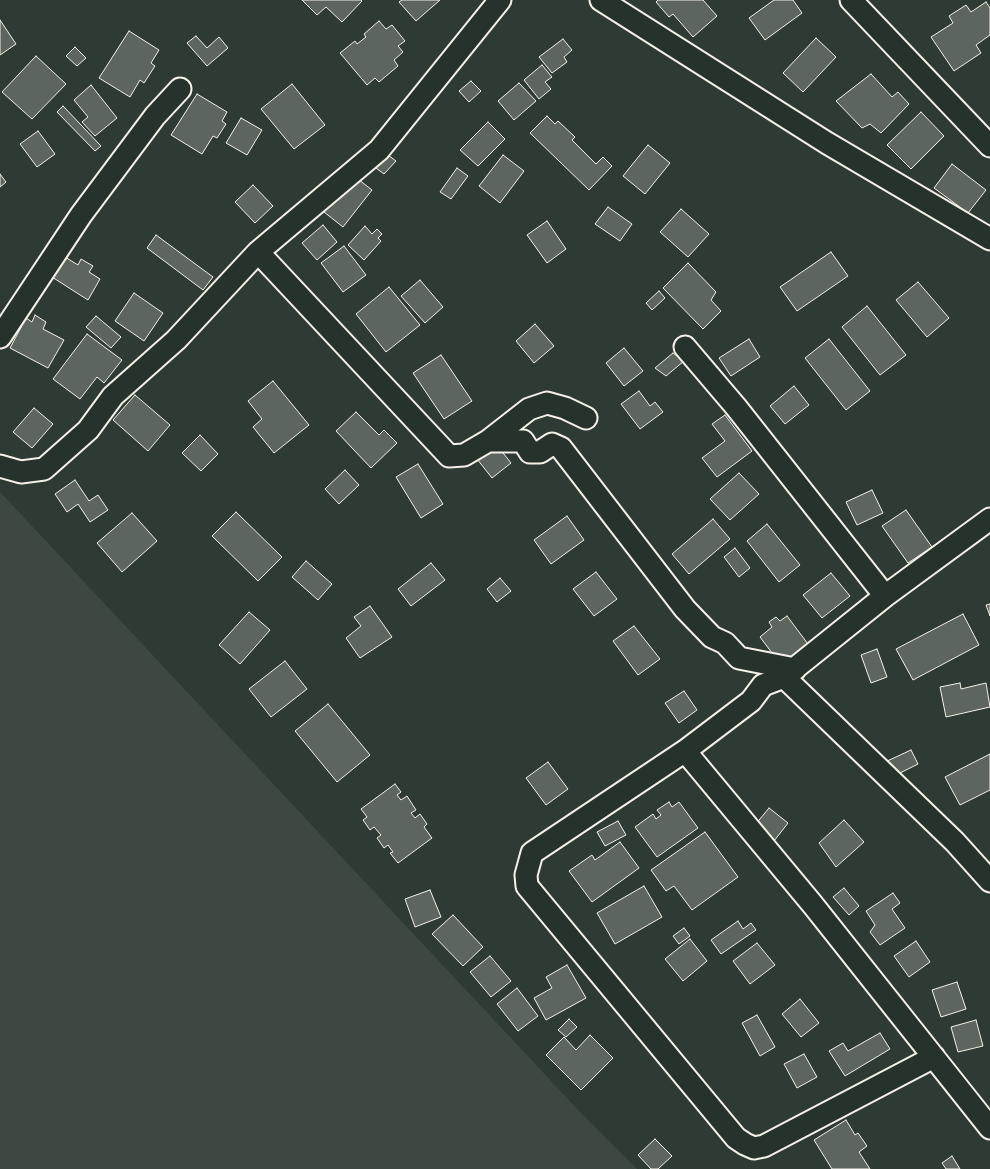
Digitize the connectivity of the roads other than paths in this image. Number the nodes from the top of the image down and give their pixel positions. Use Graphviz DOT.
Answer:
graph roads {
  1 [pos="500,0"];
  2 [pos="601,0"];
  3 [pos="851,0"];
  4 [pos="180,89"];
  5 [pos="990,146"];
  6 [pos="990,240"];
  7 [pos="258,252"];
  8 [pos="0,337"];
  9 [pos="685,347"];
  10 [pos="586,418"];
  11 [pos="488,441"];
  12 [pos="0,466"];
  13 [pos="990,519"];
  14 [pos="885,596"];
  15 [pos="790,673"];
  16 [pos="685,750"];
  17 [pos="990,881"];
  18 [pos="934,1057"];
  19 [pos="990,1128"];
  1 -- 7 [label="street"];
  2 -- 6 [label="street"];
  3 -- 5 [label="street"];
  4 -- 8 [label="street"];
  7 -- 11 [label="street"];
  7 -- 12 [label="street"];
  9 -- 14 [label="street"];
  10 -- 11 [label="street"];
  11 -- 15 [label="street"];
  13 -- 14 [label="street"];
  14 -- 15 [label="street"];
  15 -- 16 [label="street"];
  15 -- 17 [label="street"];
  16 -- 18 [label="street"];
  16 -- 18 [label="street"];
  18 -- 19 [label="street"];
}
